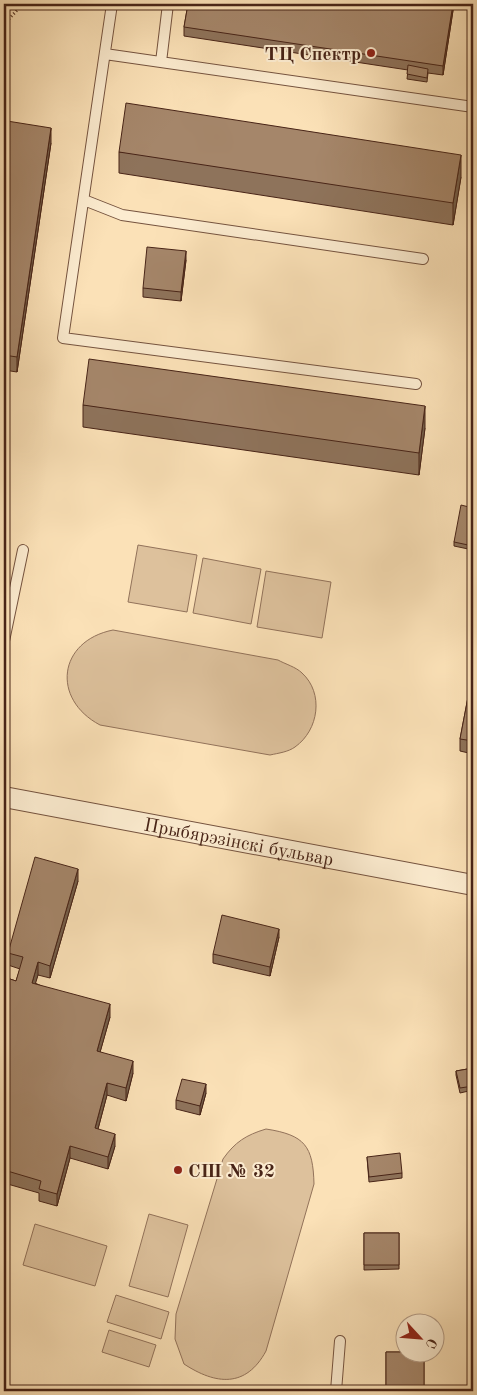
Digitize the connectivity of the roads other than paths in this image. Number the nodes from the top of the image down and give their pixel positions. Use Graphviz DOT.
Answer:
graph roads {
  1 [pos="112,4"];
  2 [pos="168,4"];
  3 [pos="105,54"];
  4 [pos="161,62"];
  5 [pos="473,107"];
  6 [pos="84,200"];
  7 [pos="423,259"];
  8 [pos="416,384"];
  9 [pos="24,550"];
  10 [pos="4,641"];
  11 [pos="4,797"];
  12 [pos="473,885"];
  13 [pos="340,1341"];
  14 [pos="336,1391"];
  1 -- 3 [label="lane"];
  2 -- 4 [label="lane"];
  3 -- 4 [label="lane"];
  3 -- 6 [label="lane"];
  4 -- 5 [label="lane"];
  6 -- 7 [label="lane"];
  6 -- 8 [label="lane"];
  9 -- 10 [label="lane"];
  11 -- 12 [label="street, Прыбярэзінскі бульвар"];
  13 -- 14 [label="lane"];
}
